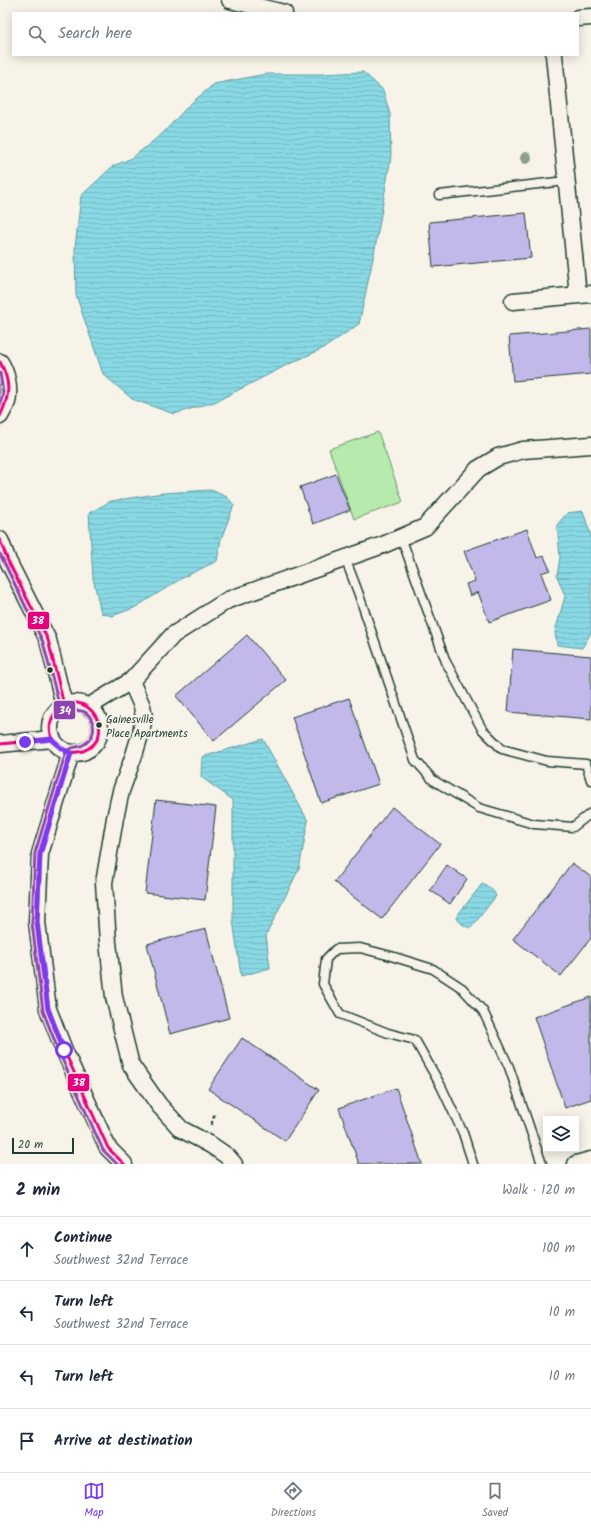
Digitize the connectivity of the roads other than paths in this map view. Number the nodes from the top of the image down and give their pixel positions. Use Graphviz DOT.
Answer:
graph roads {
  1 [pos="230,0"];
  2 [pos="280,12"];
  3 [pos="591,17"];
  4 [pos="579,18"];
  5 [pos="554,56"];
  6 [pos="566,181"];
  7 [pos="439,195"];
  8 [pos="584,295"];
  9 [pos="513,301"];
  10 [pos="0,362"];
  11 [pos="0,416"];
  12 [pos="591,445"];
  13 [pos="401,537"];
  14 [pos="0,540"];
  15 [pos="345,558"];
  16 [pos="131,681"];
  17 [pos="64,705"];
  18 [pos="88,707"];
  19 [pos="52,739"];
  20 [pos="0,744"];
  21 [pos="71,753"];
  22 [pos="591,780"];
  23 [pos="591,813"];
  24 [pos="591,1160"];
  25 [pos="124,1164"];
  26 [pos="234,1164"];
  27 [pos="473,1164"];
  28 [pos="542,1164"];
  29 [pos="576,1164"];
  1 -- 2 [label="street"];
  3 -- 4 [label="street"];
  5 -- 6 [label="street"];
  6 -- 7 [label="lane"];
  6 -- 8 [label="street"];
  8 -- 9 [label="street"];
  10 -- 11 [label="street"];
  12 -- 13 [label="street"];
  13 -- 15 [label="street"];
  13 -- 22 [label="lane"];
  14 -- 17 [label="street"];
  15 -- 16 [label="street"];
  15 -- 23 [label="lane"];
  16 -- 18 [label="street"];
  16 -- 26 [label="street"];
  17 -- 18 [label="street"];
  17 -- 19 [label="street"];
  18 -- 21 [label="street"];
  19 -- 20 [label="street"];
  19 -- 21 [label="street"];
  21 -- 25 [label="street"];
  24 -- 29 [label="street"];
  27 -- 28 [label="lane"];
}
